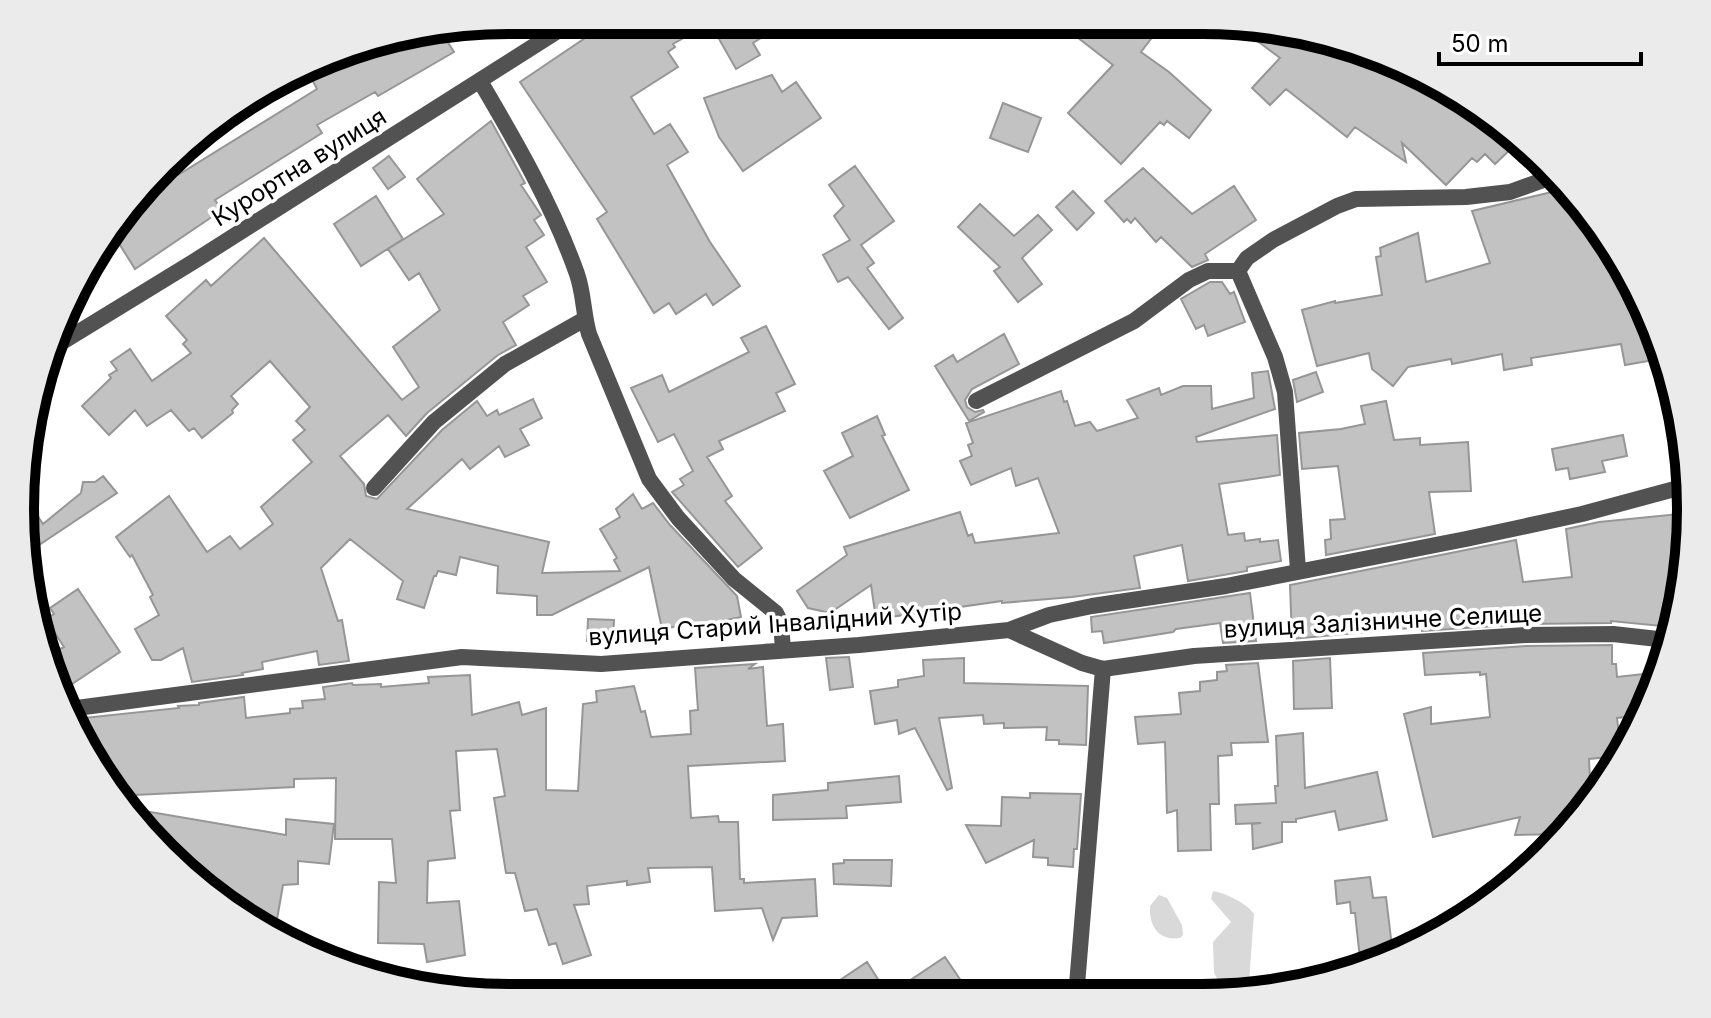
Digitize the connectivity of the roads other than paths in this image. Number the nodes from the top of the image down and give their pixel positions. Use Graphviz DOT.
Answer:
graph roads {
  1 [pos="553,34"];
  2 [pos="480,81"];
  3 [pos="1544,180"];
  4 [pos="1238,271"];
  5 [pos="585,319"];
  6 [pos="65,340"];
  7 [pos="976,401"];
  8 [pos="374,488"];
  9 [pos="1676,489"];
  10 [pos="1298,570"];
  11 [pos="1009,630"];
  12 [pos="1659,639"];
  13 [pos="783,650"];
  14 [pos="1103,669"];
  15 [pos="78,708"];
  16 [pos="1077,984"];
  1 -- 2 [label="street, Курортна вулиця"];
  2 -- 5 [label="street"];
  2 -- 6 [label="street, Курортна вулиця"];
  3 -- 4 [label="street"];
  4 -- 7 [label="street"];
  4 -- 10 [label="street"];
  5 -- 8 [label="street"];
  5 -- 13 [label="street"];
  9 -- 10 [label="street, вулиця Залізничне Селище"];
  10 -- 11 [label="street, вулиця Залізничне Селище"];
  11 -- 13 [label="street, вулиця Старий Інвалідний Хутір"];
  11 -- 14 [label="street, вулиця Залізничне Селище"];
  12 -- 14 [label="street, вулиця Залізничне Селище"];
  13 -- 15 [label="street, вулиця Старий Інвалідний Хутір"];
  14 -- 16 [label="street"];
}
